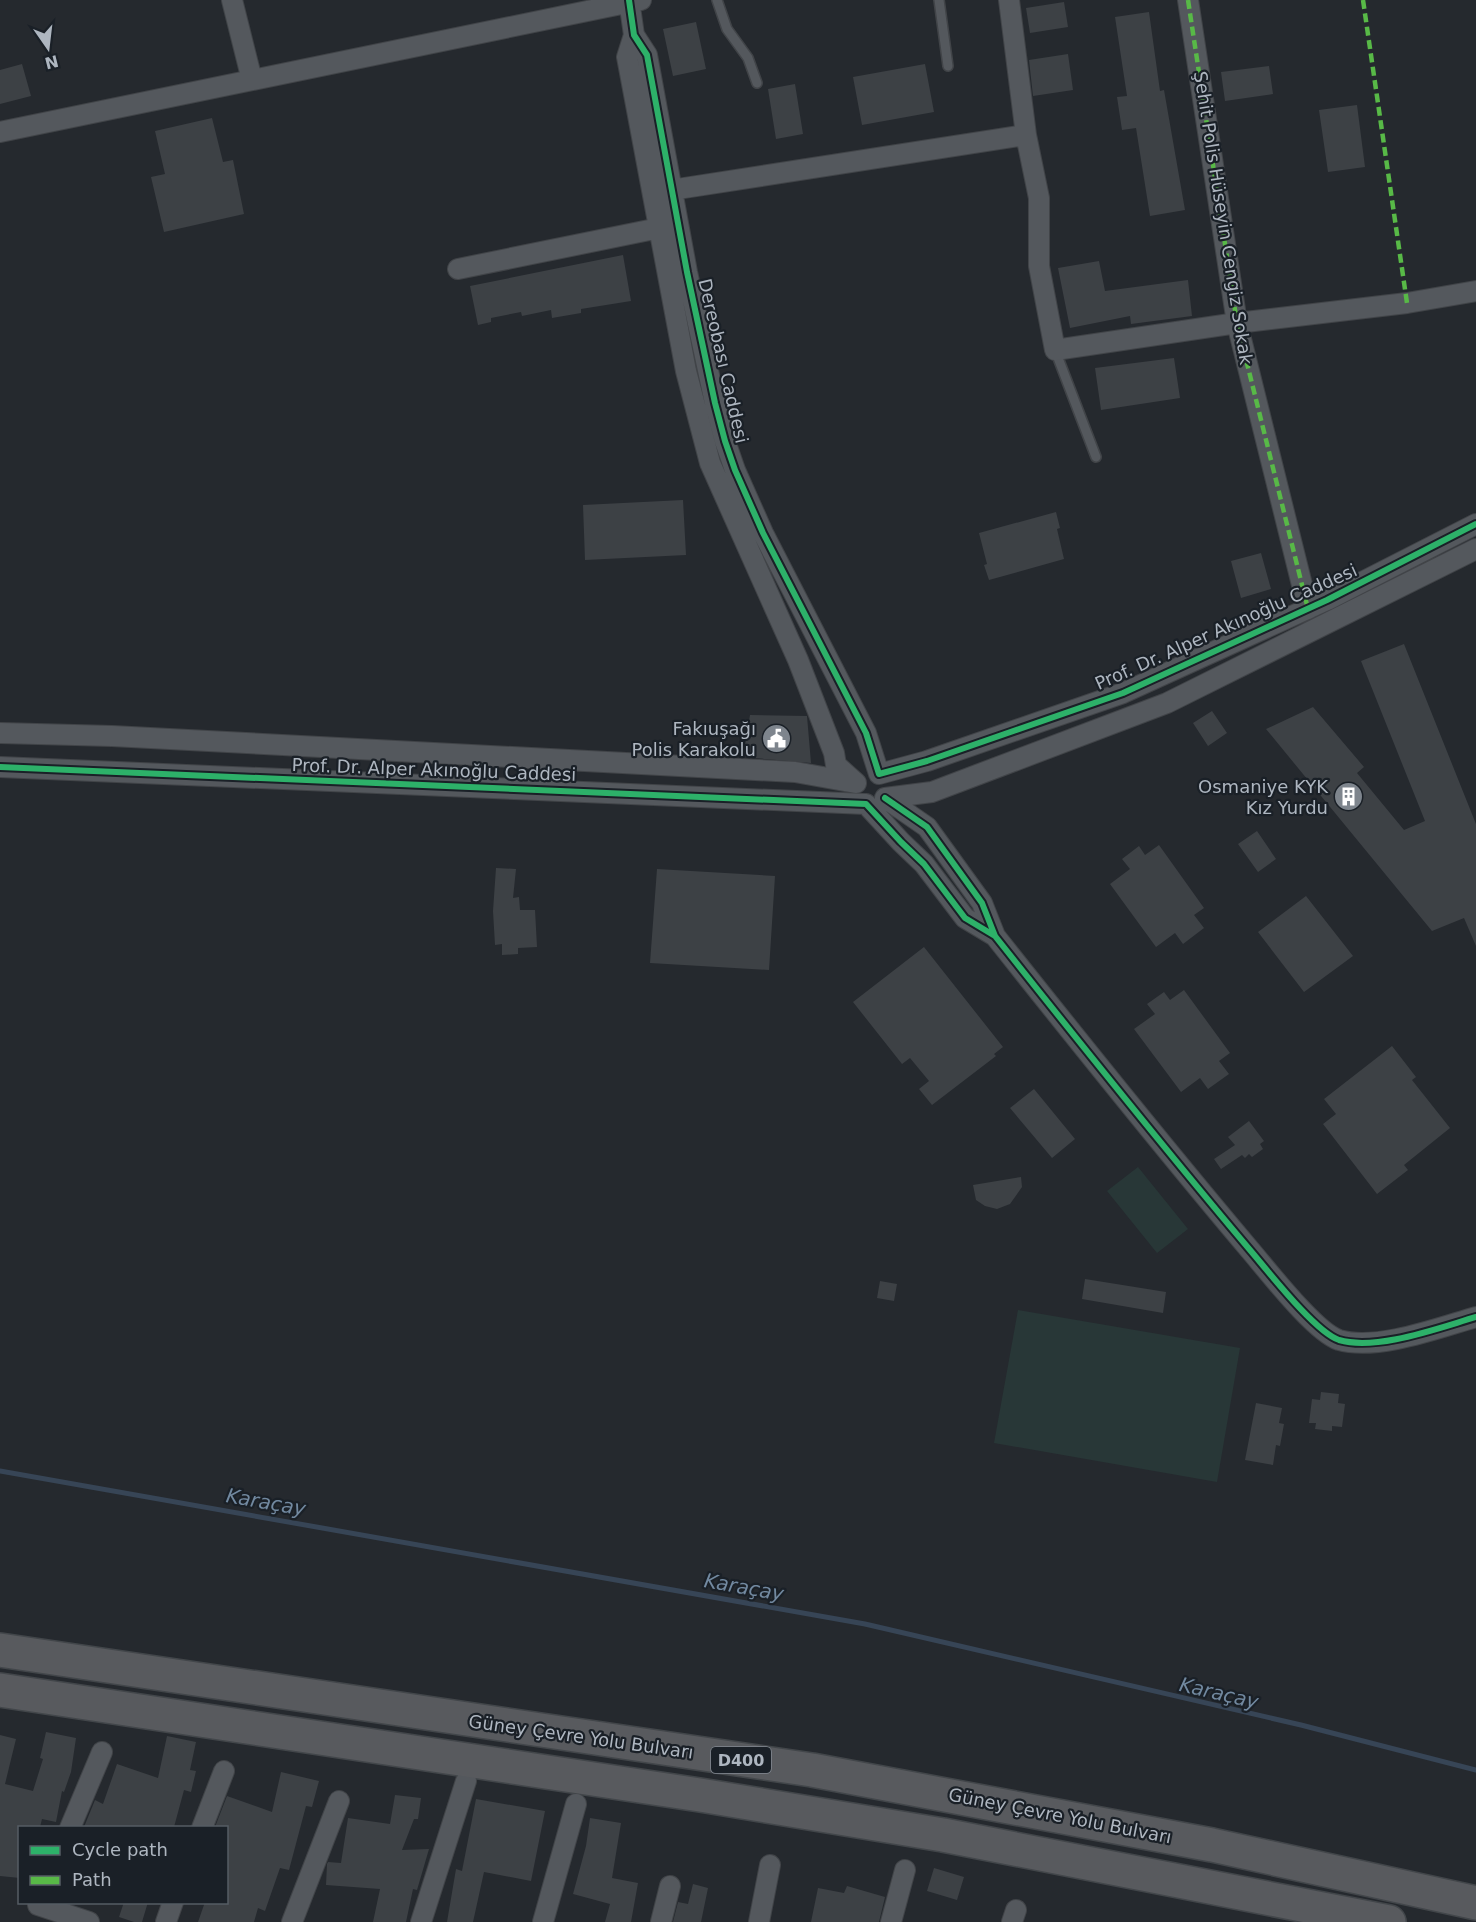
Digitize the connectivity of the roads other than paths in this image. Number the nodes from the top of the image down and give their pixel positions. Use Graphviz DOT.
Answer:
graph roads {
  1 [pos="232,0"];
  2 [pos="717,0"];
  3 [pos="939,0"];
  4 [pos="1009,0"];
  5 [pos="1188,0"];
  6 [pos="634,1"];
  7 [pos="634,35"];
  8 [pos="948,66"];
  9 [pos="252,80"];
  10 [pos="757,82"];
  11 [pos="0,132"];
  12 [pos="1026,135"];
  13 [pos="671,190"];
  14 [pos="668,226"];
  15 [pos="458,269"];
  16 [pos="1476,291"];
  17 [pos="1237,323"];
  18 [pos="1055,350"];
  19 [pos="1096,457"];
  20 [pos="1476,525"];
  21 [pos="1476,549"];
  22 [pos="1308,609"];
  23 [pos="0,733"];
  24 [pos="836,765"];
  25 [pos="0,767"];
  26 [pos="877,767"];
  27 [pos="816,776"];
  28 [pos="856,783"];
  29 [pos="932,792"];
  30 [pos="885,798"];
  31 [pos="866,804"];
  32 [pos="922,823"];
  33 [pos="995,936"];
  34 [pos="1476,1317"];
  35 [pos="0,1650"];
  36 [pos="0,1690"];
  37 [pos="102,1752"];
  38 [pos="224,1771"];
  39 [pos="466,1781"];
  40 [pos="339,1801"];
  41 [pos="576,1804"];
  42 [pos="70,1826"];
  43 [pos="202,1826"];
  44 [pos="770,1865"];
  45 [pos="905,1870"];
  46 [pos="670,1886"];
  47 [pos="1476,1903"];
  48 [pos="172,1904"];
  49 [pos="36,1910"];
  50 [pos="88,1922"];
  51 [pos="166,1922"];
  52 [pos="292,1922"];
  53 [pos="421,1922"];
  54 [pos="543,1922"];
  55 [pos="661,1922"];
  56 [pos="759,1922"];
  57 [pos="891,1922"];
  58 [pos="1389,1922"];
  1 -- 9 [label="street"];
  2 -- 10 [label="lane"];
  3 -- 8 [label="lane"];
  4 -- 12 [label="street"];
  5 -- 17 [label="street, Şehit Polis Hüseyin Cengiz Sokak"];
  6 -- 7 [label="street, Dereobası Caddesi"];
  6 -- 9 [label="street"];
  7 -- 13 [label="street, Dereobası Caddesi"];
  7 -- 14 [label="street, Dereobası Caddesi"];
  9 -- 11 [label="street"];
  12 -- 13 [label="street"];
  12 -- 18 [label="street"];
  13 -- 14 [label="street, Dereobası Caddesi"];
  14 -- 15 [label="street"];
  14 -- 24 [label="street, Dereobası Caddesi"];
  14 -- 26 [label="street, Dereobası Caddesi"];
  16 -- 17 [label="street"];
  17 -- 18 [label="street"];
  17 -- 22 [label="street, Şehit Polis Hüseyin Cengiz Sokak"];
  18 -- 19 [label="lane"];
  20 -- 22 [label="street, Prof. Dr. Alper Akınoğlu Caddesi"];
  21 -- 29 [label="street, Prof. Dr. Alper Akınoğlu Caddesi"];
  22 -- 26 [label="street, Prof. Dr. Alper Akınoğlu Caddesi"];
  23 -- 27 [label="street, Prof. Dr. Alper Akınoğlu Caddesi"];
  24 -- 27 [label="street"];
  24 -- 28 [label="street"];
  25 -- 31 [label="street, Prof. Dr. Alper Akınoğlu Caddesi"];
  26 -- 28 [label="street"];
  26 -- 30 [label="street"];
  27 -- 28 [label="street, Prof. Dr. Alper Akınoğlu Caddesi"];
  28 -- 31 [label="street"];
  29 -- 30 [label="street, Prof. Dr. Alper Akınoğlu Caddesi"];
  29 -- 32 [label="street"];
  30 -- 31 [label="street"];
  30 -- 32 [label="street"];
  31 -- 33 [label="street"];
  32 -- 33 [label="street"];
  33 -- 34 [label="street"];
  35 -- 47 [label="highway, Güney Çevre Yolu Bulvarı / D400"];
  36 -- 58 [label="highway, D400"];
  37 -- 42 [label="street"];
  38 -- 43 [label="street"];
  39 -- 53 [label="street"];
  40 -- 52 [label="street"];
  41 -- 54 [label="street"];
  44 -- 56 [label="street"];
  45 -- 57 [label="street"];
  46 -- 55 [label="street"];
  48 -- 51 [label="street"];
  49 -- 50 [label="street"];
}
